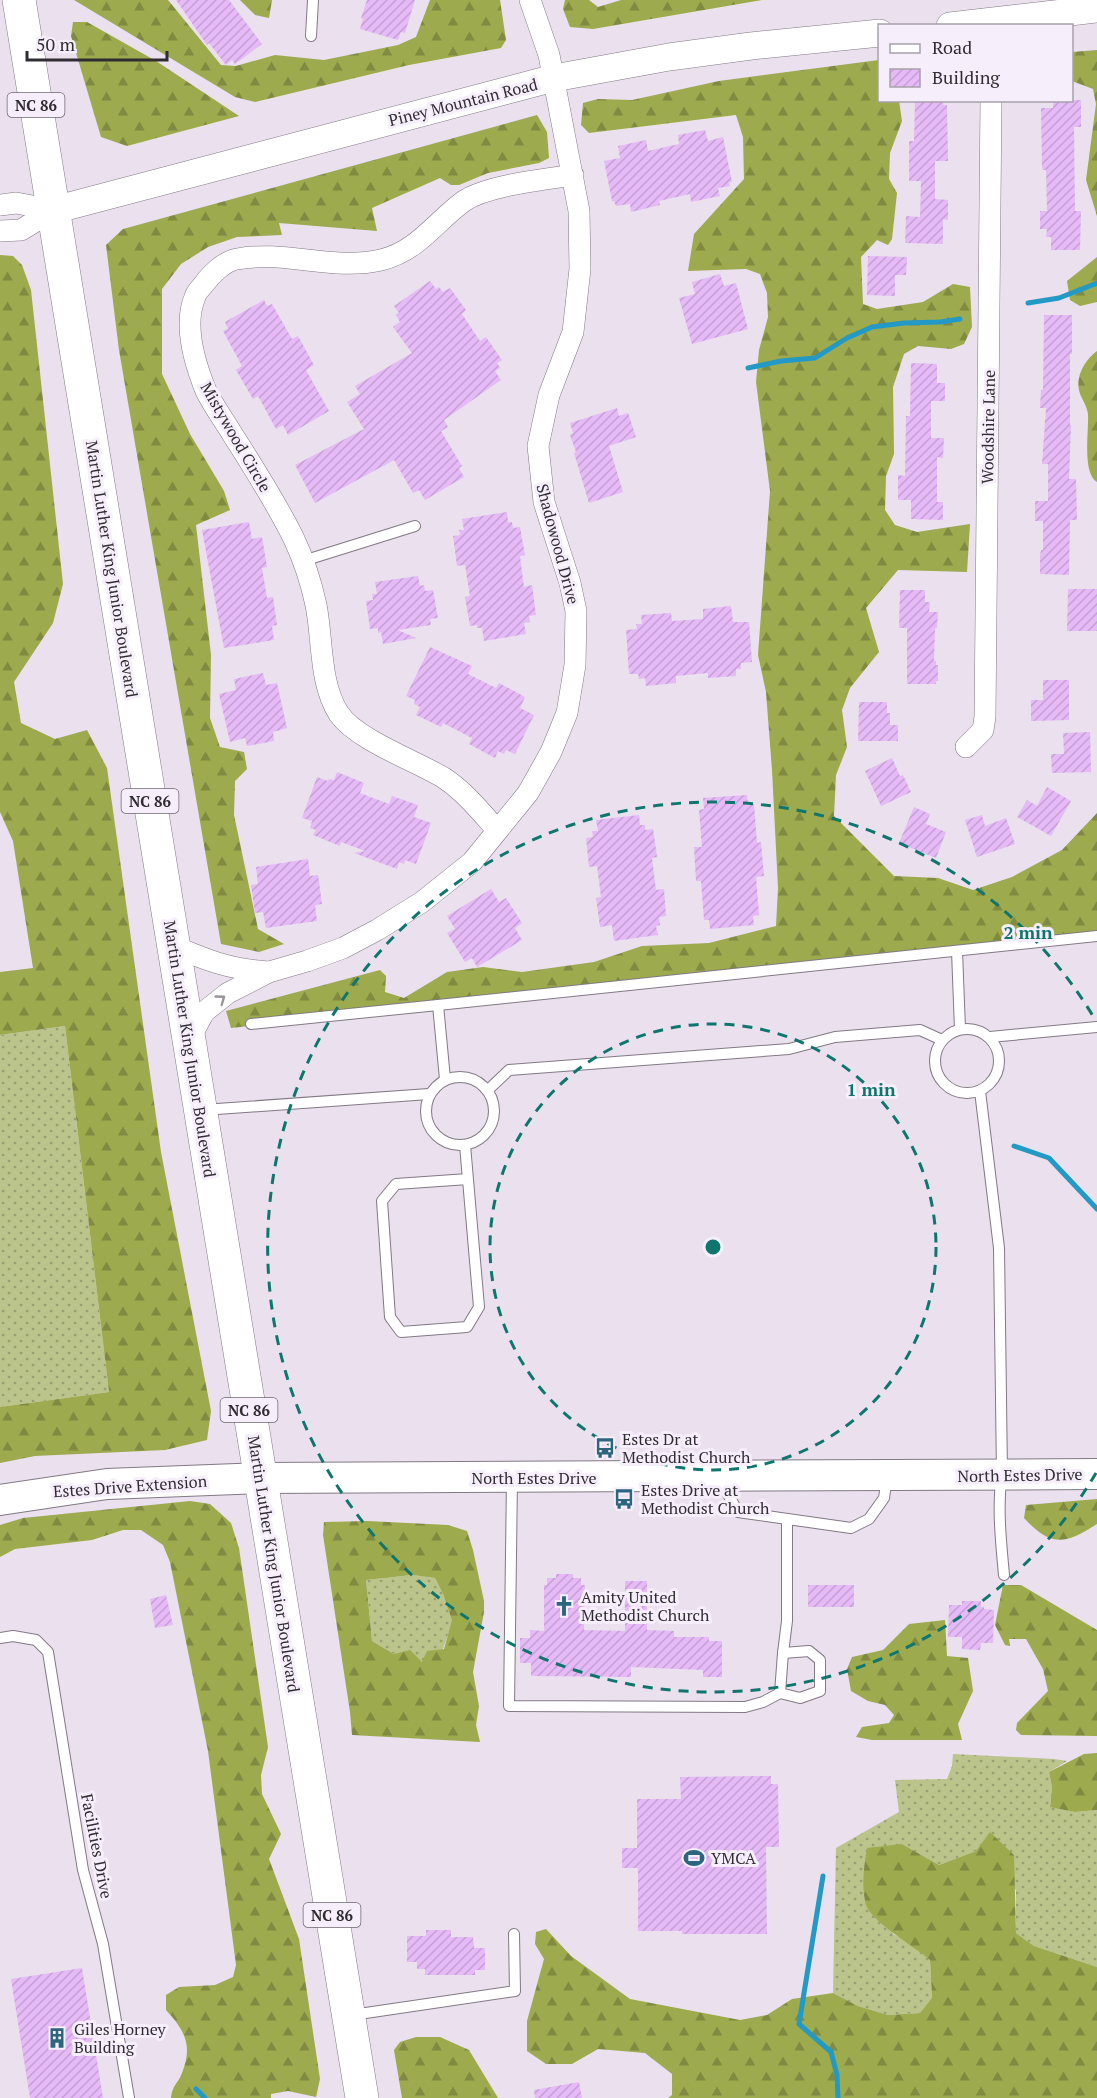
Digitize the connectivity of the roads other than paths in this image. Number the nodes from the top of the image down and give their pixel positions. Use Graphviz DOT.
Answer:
graph roads {
  1 [pos="19,0"];
  2 [pos="314,0"];
  3 [pos="530,0"];
  4 [pos="1097,9"];
  5 [pos="992,23"];
  6 [pos="878,33"];
  7 [pos="311,36"];
  8 [pos="554,78"];
  9 [pos="991,102"];
  10 [pos="573,176"];
  11 [pos="0,205"];
  12 [pos="54,210"];
  13 [pos="0,231"];
  14 [pos="415,525"];
  15 [pos="303,561"];
  16 [pos="966,747"];
  17 [pos="497,830"];
  18 [pos="1097,936"];
  19 [pos="173,946"];
  20 [pos="957,951"];
  21 [pos="269,972"];
  22 [pos="438,1005"];
  23 [pos="251,1024"];
  24 [pos="1097,1027"];
  25 [pos="960,1029"];
  26 [pos="990,1036"];
  27 [pos="942,1040"];
  28 [pos="189,1041"];
  29 [pos="446,1079"];
  30 [pos="488,1090"];
  31 [pos="980,1091"];
  32 [pos="429,1094"];
  33 [pos="200,1110"];
  34 [pos="465,1145"];
  35 [pos="468,1179"];
  36 [pos="1002,1474"];
  37 [pos="1097,1474"];
  38 [pos="888,1476"];
  39 [pos="719,1477"];
  40 [pos="260,1478"];
  41 [pos="512,1478"];
  42 [pos="0,1500"];
  43 [pos="787,1519"];
  44 [pos="1004,1575"];
  45 [pos="0,1638"];
  46 [pos="783,1653"];
  47 [pos="780,1693"];
  48 [pos="514,1934"];
  49 [pos="349,2015"];
  50 [pos="129,2098"];
  51 [pos="362,2098"];
  1 -- 12 [label="main road, Martin Luther King Junior Boulevard / NC 86"];
  2 -- 7 [label="lane"];
  3 -- 8 [label="street, Shadowood Drive"];
  4 -- 5 [label="street"];
  6 -- 8 [label="street, Piney Mountain Road"];
  8 -- 10 [label="street, Shadowood Drive"];
  8 -- 12 [label="street, Piney Mountain Road"];
  9 -- 16 [label="street, Woodshire Lane"];
  10 -- 15 [label="street, Mistywood Circle"];
  10 -- 17 [label="street, Shadowood Drive"];
  11 -- 12 [label="street"];
  12 -- 13 [label="street"];
  12 -- 19 [label="main road, Martin Luther King Junior Boulevard / NC 86"];
  14 -- 15 [label="lane"];
  15 -- 17 [label="street, Mistywood Circle"];
  17 -- 21 [label="street, Shadowood Drive"];
  18 -- 20 [label="lane"];
  19 -- 21 [label="street, Shadowood Drive"];
  19 -- 28 [label="main road, Martin Luther King Junior Boulevard / NC 86"];
  20 -- 22 [label="lane"];
  20 -- 25 [label="lane"];
  28 -- 21 [label="street, Shadowood Drive, one-way"];
  22 -- 23 [label="lane"];
  22 -- 29 [label="lane"];
  24 -- 26 [label="lane"];
  25 -- 26 [label="lane"];
  25 -- 27 [label="lane"];
  26 -- 31 [label="lane"];
  27 -- 30 [label="lane"];
  27 -- 31 [label="lane"];
  28 -- 33 [label="main road, Martin Luther King Junior Boulevard / NC 86"];
  29 -- 30 [label="lane"];
  29 -- 32 [label="lane"];
  30 -- 34 [label="lane"];
  31 -- 36 [label="lane"];
  32 -- 33 [label="lane"];
  32 -- 34 [label="lane"];
  33 -- 40 [label="main road, Martin Luther King Junior Boulevard / NC 86"];
  34 -- 35 [label="lane"];
  35 -- 35 [label="lane"];
  36 -- 37 [label="main road, North Estes Drive"];
  36 -- 38 [label="main road, North Estes Drive"];
  36 -- 44 [label="lane"];
  38 -- 39 [label="main road, North Estes Drive"];
  38 -- 43 [label="lane"];
  39 -- 41 [label="main road, North Estes Drive"];
  39 -- 43 [label="lane"];
  40 -- 41 [label="main road, North Estes Drive"];
  40 -- 42 [label="main road, Estes Drive Extension"];
  40 -- 49 [label="main road, Martin Luther King Junior Boulevard / NC 86"];
  41 -- 47 [label="lane"];
  43 -- 46 [label="lane"];
  45 -- 50 [label="lane, Facilities Drive"];
  46 -- 47 [label="lane"];
  46 -- 47 [label="lane"];
  48 -- 49 [label="lane"];
  49 -- 51 [label="main road, Martin Luther King Junior Boulevard / NC 86"];
}
